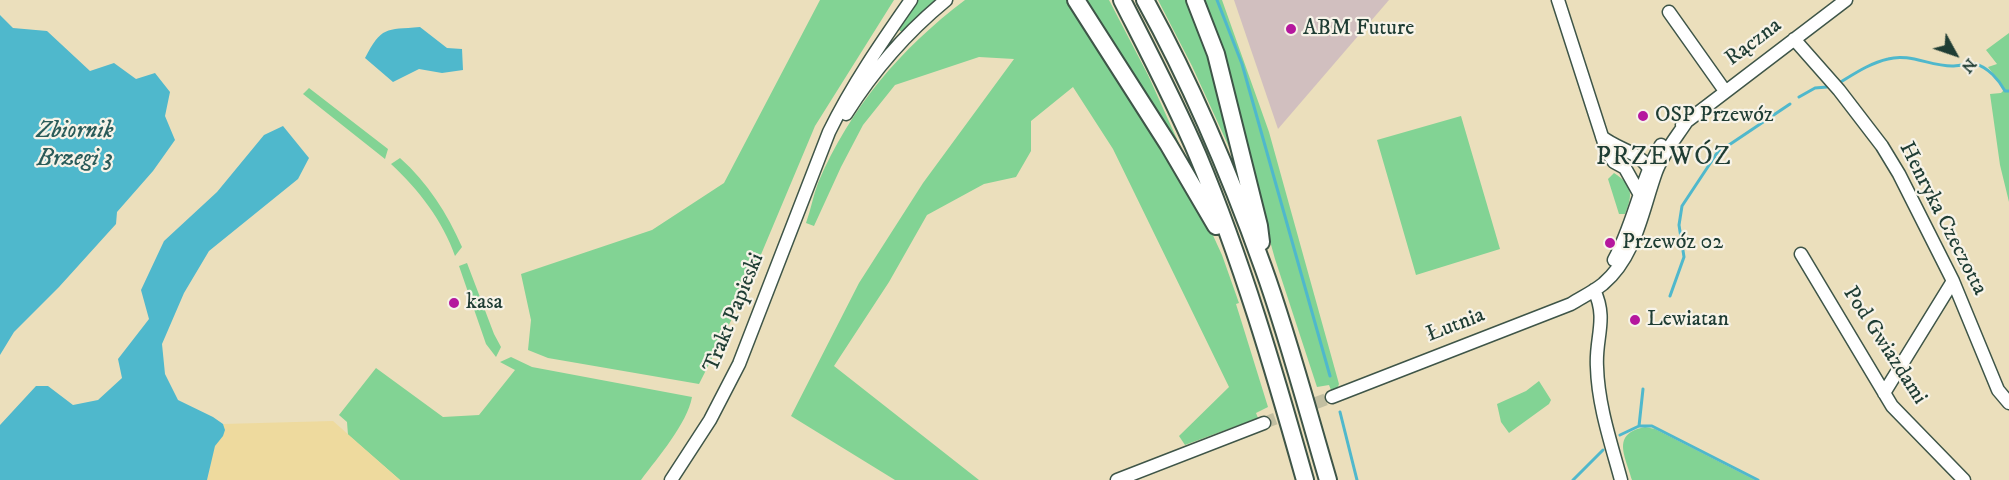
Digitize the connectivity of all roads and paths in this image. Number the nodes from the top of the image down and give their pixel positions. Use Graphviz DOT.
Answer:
graph roads {
  1 [pos="911,0"];
  2 [pos="946,0"];
  3 [pos="1076,0"];
  4 [pos="1122,0"];
  5 [pos="1145,0"];
  6 [pos="1195,0"];
  7 [pos="1558,0"];
  8 [pos="1846,0"];
  9 [pos="1669,12"];
  10 [pos="1794,39"];
  11 [pos="1725,91"];
  12 [pos="1687,121"];
  13 [pos="1602,137"];
  14 [pos="1664,141"];
  15 [pos="822,153"];
  16 [pos="1635,154"];
  17 [pos="1625,168"];
  18 [pos="1654,170"];
  19 [pos="1639,193"];
  20 [pos="1801,254"];
  21 [pos="1263,268"];
  22 [pos="1243,274"];
  23 [pos="1953,281"];
  24 [pos="1594,290"];
  25 [pos="1884,393"];
  26 [pos="1332,397"];
  27 [pos="2009,403"];
  28 [pos="1264,423"];
  29 [pos="671,480"];
  30 [pos="1117,480"];
  31 [pos="1305,480"];
  32 [pos="1328,480"];
  33 [pos="1621,480"];
  34 [pos="1964,480"];
  1 -- 15 [label="street, Trakt Papieski"];
  2 -- 15 [label="street, Trakt Papieski"];
  3 -- 22 [label="highway"];
  4 -- 22 [label="highway"];
  5 -- 21 [label="highway"];
  6 -- 21 [label="highway"];
  7 -- 13 [label="street"];
  8 -- 10 [label="street, Rączna"];
  9 -- 11 [label="street"];
  10 -- 11 [label="street, Rączna"];
  10 -- 23 [label="street, Henryka Czeczotta"];
  11 -- 12 [label="street, Rączna"];
  12 -- 14 [label="street, Rączna"];
  12 -- 18 [label="street, Rączna"];
  13 -- 16 [label="street"];
  13 -- 17 [label="street"];
  14 -- 16 [label="street"];
  14 -- 18 [label="street, Rączna"];
  15 -- 29 [label="street, Trakt Papieski"];
  16 -- 18 [label="street"];
  17 -- 18 [label="street"];
  17 -- 19 [label="street"];
  18 -- 19 [label="street"];
  18 -- 24 [label="street"];
  19 -- 24 [label="street"];
  20 -- 25 [label="street, Pod Gwiazdami"];
  21 -- 32 [label="highway"];
  22 -- 31 [label="highway"];
  23 -- 25 [label="street"];
  23 -- 27 [label="street, Henryka Czeczotta"];
  24 -- 26 [label="street, Łutnia"];
  24 -- 33 [label="street"];
  25 -- 34 [label="street, Pod Gwiazdami"];
  28 -- 30 [label="street"];
}
